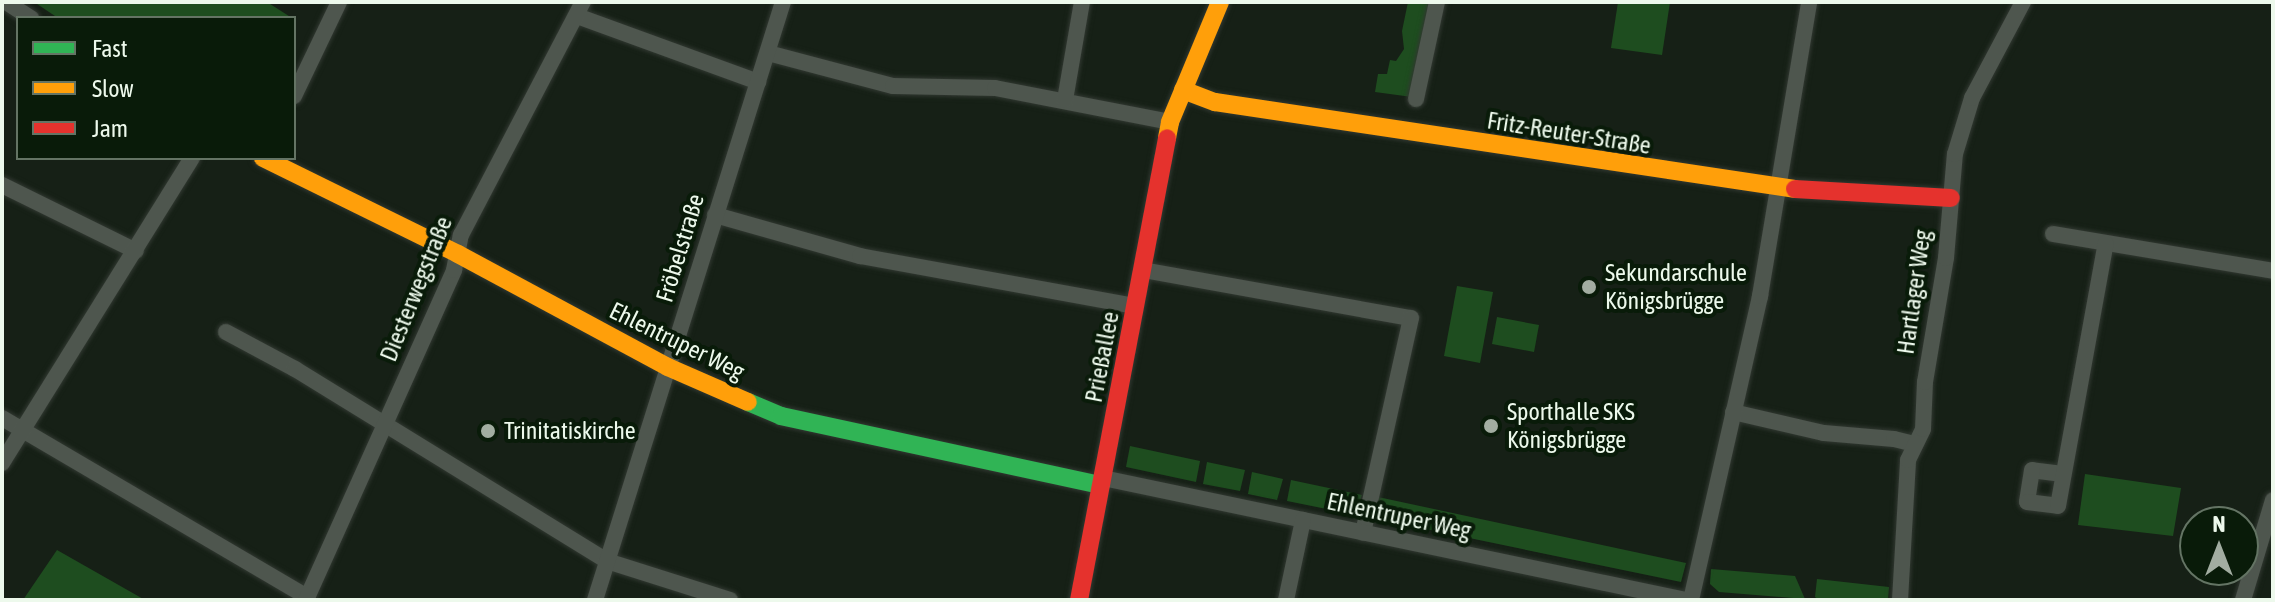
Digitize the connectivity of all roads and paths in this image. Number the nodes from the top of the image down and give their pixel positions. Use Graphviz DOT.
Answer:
graph roads {
  1 [pos="6,2"];
  2 [pos="339,2"];
  3 [pos="783,2"];
  4 [pos="1082,2"];
  5 [pos="1220,2"];
  6 [pos="1437,2"];
  7 [pos="1809,2"];
  8 [pos="2023,2"];
  9 [pos="577,7"];
  10 [pos="28,16"];
  11 [pos="768,53"];
  12 [pos="758,82"];
  13 [pos="1183,90"];
  14 [pos="296,92"];
  15 [pos="1416,99"];
  16 [pos="1065,100"];
  17 [pos="1170,122"];
  18 [pos="191,160"];
  19 [pos="268,160"];
  20 [pos="2,185"];
  21 [pos="1777,188"];
  22 [pos="1951,198"];
  23 [pos="715,215"];
  24 [pos="2053,234"];
  25 [pos="2106,243"];
  26 [pos="136,251"];
  27 [pos="458,254"];
  28 [pos="1143,270"];
  29 [pos="2273,271"];
  30 [pos="1136,306"];
  31 [pos="226,332"];
  32 [pos="668,367"];
  33 [pos="1733,412"];
  34 [pos="2,418"];
  35 [pos="386,425"];
  36 [pos="23,432"];
  37 [pos="1914,444"];
  38 [pos="2,463"];
  39 [pos="2063,474"];
  40 [pos="1102,481"];
  41 [pos="2273,500"];
  42 [pos="1303,520"];
  43 [pos="1363,533"];
  44 [pos="607,561"];
  45 [pos="306,598"];
  46 [pos="595,600"];
  47 [pos="730,600"];
  48 [pos="1079,600"];
  49 [pos="1286,600"];
  50 [pos="1688,600"];
  51 [pos="1900,600"];
  52 [pos="2243,600"];
  1 -- 10 [label="street"];
  2 -- 14 [label="street"];
  3 -- 11 [label="street, Fröbelstraße"];
  4 -- 16 [label="street"];
  5 -- 13 [label="street, Prießallee"];
  6 -- 15 [label="street"];
  7 -- 21 [label="street"];
  8 -- 22 [label="street, Hartlager Weg"];
  9 -- 12 [label="street"];
  9 -- 27 [label="street, Diesterwegstraße"];
  11 -- 12 [label="street, Fröbelstraße"];
  11 -- 16 [label="street"];
  12 -- 23 [label="street, Fröbelstraße"];
  13 -- 17 [label="street, Prießallee"];
  13 -- 21 [label="street, Fritz-Reuter-Straße"];
  16 -- 17 [label="street"];
  17 -- 28 [label="street, Prießallee"];
  18 -- 26 [label="street"];
  19 -- 27 [label="street, Ehlentruper Weg"];
  20 -- 26 [label="street"];
  21 -- 22 [label="street, Fritz-Reuter-Straße"];
  21 -- 33 [label="street"];
  22 -- 37 [label="street, Hartlager Weg"];
  23 -- 30 [label="street"];
  23 -- 32 [label="street, Fröbelstraße"];
  24 -- 25 [label="street"];
  25 -- 29 [label="street"];
  25 -- 39 [label="street"];
  26 -- 36 [label="street"];
  27 -- 32 [label="street, Ehlentruper Weg"];
  27 -- 35 [label="street, Diesterwegstraße"];
  28 -- 30 [label="street, Prießallee"];
  28 -- 43 [label="street"];
  30 -- 40 [label="street, Prießallee"];
  31 -- 35 [label="street"];
  32 -- 40 [label="street, Ehlentruper Weg"];
  32 -- 44 [label="street, Fröbelstraße"];
  33 -- 37 [label="street"];
  33 -- 50 [label="street"];
  34 -- 36 [label="street"];
  35 -- 44 [label="street"];
  35 -- 45 [label="street, Diesterwegstraße"];
  36 -- 38 [label="street"];
  36 -- 45 [label="street"];
  37 -- 51 [label="street, Hartlager Weg"];
  40 -- 42 [label="street, Ehlentruper Weg"];
  40 -- 48 [label="street, Prießallee"];
  41 -- 52 [label="street"];
  42 -- 43 [label="street, Ehlentruper Weg"];
  42 -- 49 [label="street"];
  43 -- 50 [label="street, Ehlentruper Weg"];
  44 -- 46 [label="street, Fröbelstraße"];
  44 -- 47 [label="street"];
}
